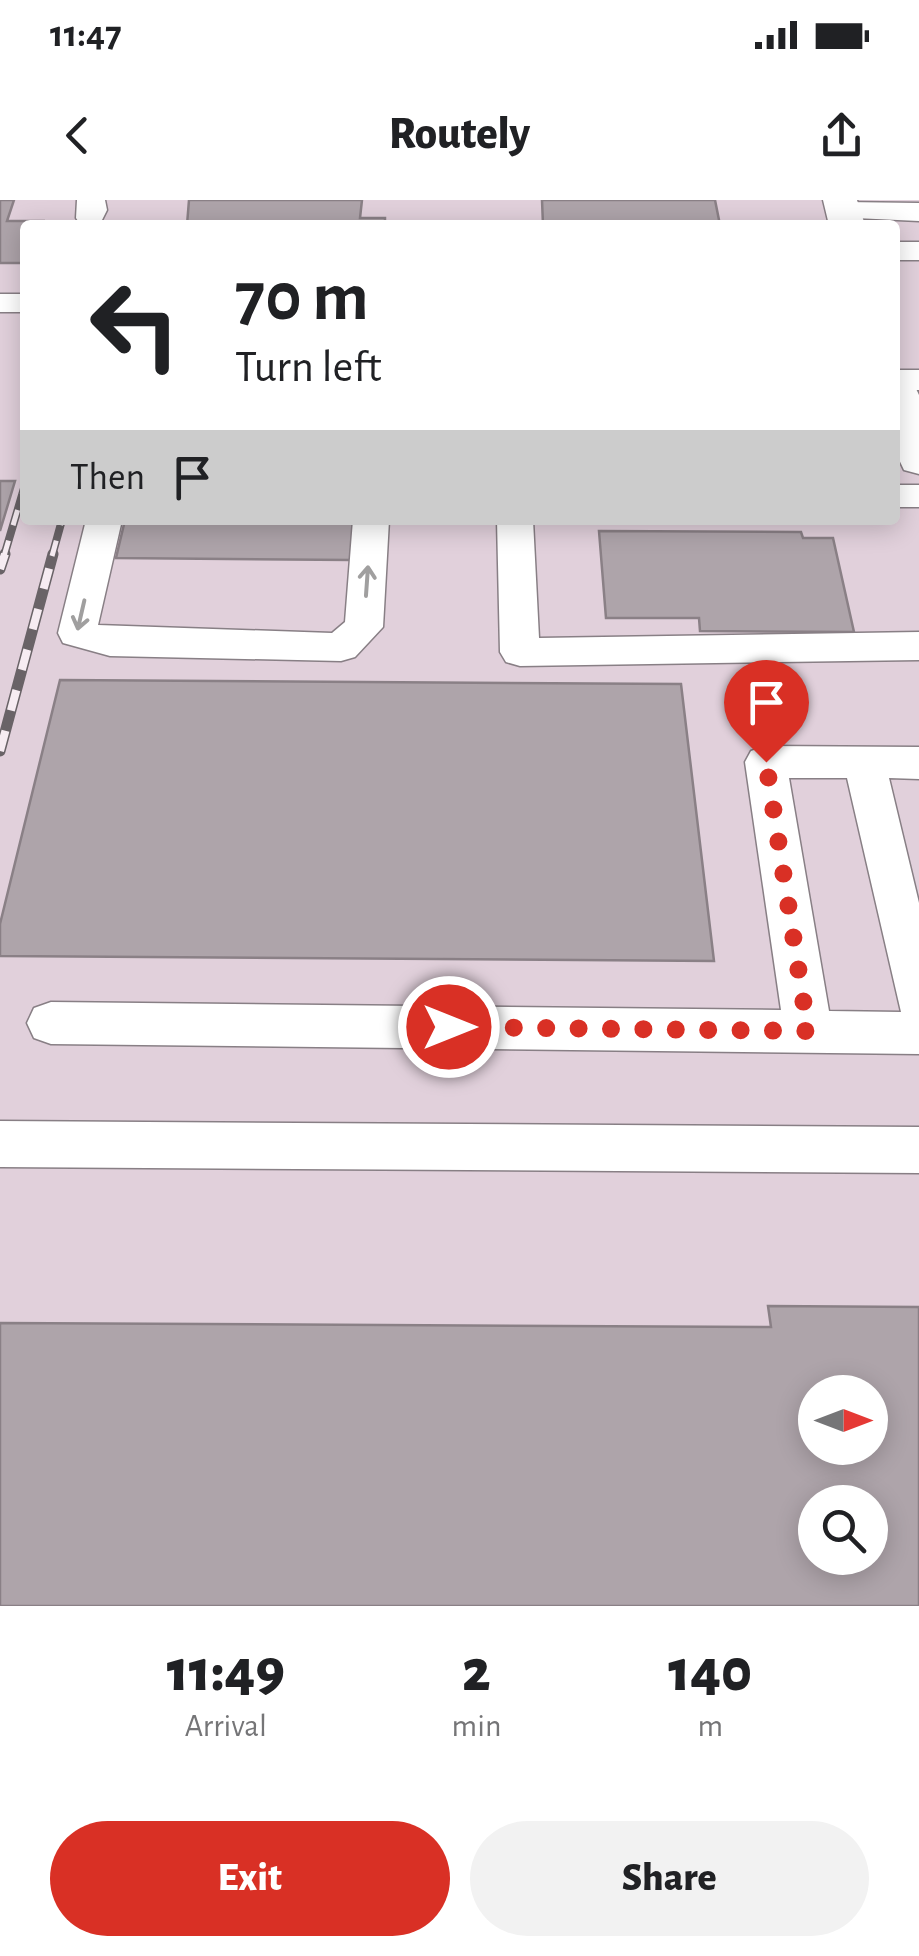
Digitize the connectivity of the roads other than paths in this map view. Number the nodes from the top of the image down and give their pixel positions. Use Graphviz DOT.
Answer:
graph roads {
  1 [pos="843,212"];
  2 [pos="919,212"];
  3 [pos="919,380"];
  4 [pos="904,401"];
  5 [pos="919,461"];
  6 [pos="103,525"];
  7 [pos="371,525"];
  8 [pos="515,525"];
  9 [pos="919,646"];
  10 [pos="864,762"];
  11 [pos="919,763"];
  12 [pos="919,1000"];
  13 [pos="51,1023"];
  14 [pos="808,1031"];
  15 [pos="919,1033"];
  16 [pos="0,1144"];
  17 [pos="919,1150"];
  1 -- 2 [label="street"];
  3 -- 4 [label="street"];
  4 -- 5 [label="main road"];
  6 -- 7 [label="street, one-way"];
  8 -- 9 [label="street"];
  10 -- 11 [label="street"];
  10 -- 12 [label="street"];
  10 -- 14 [label="street"];
  13 -- 14 [label="street"];
  14 -- 15 [label="street"];
  16 -- 17 [label="street"];
}
